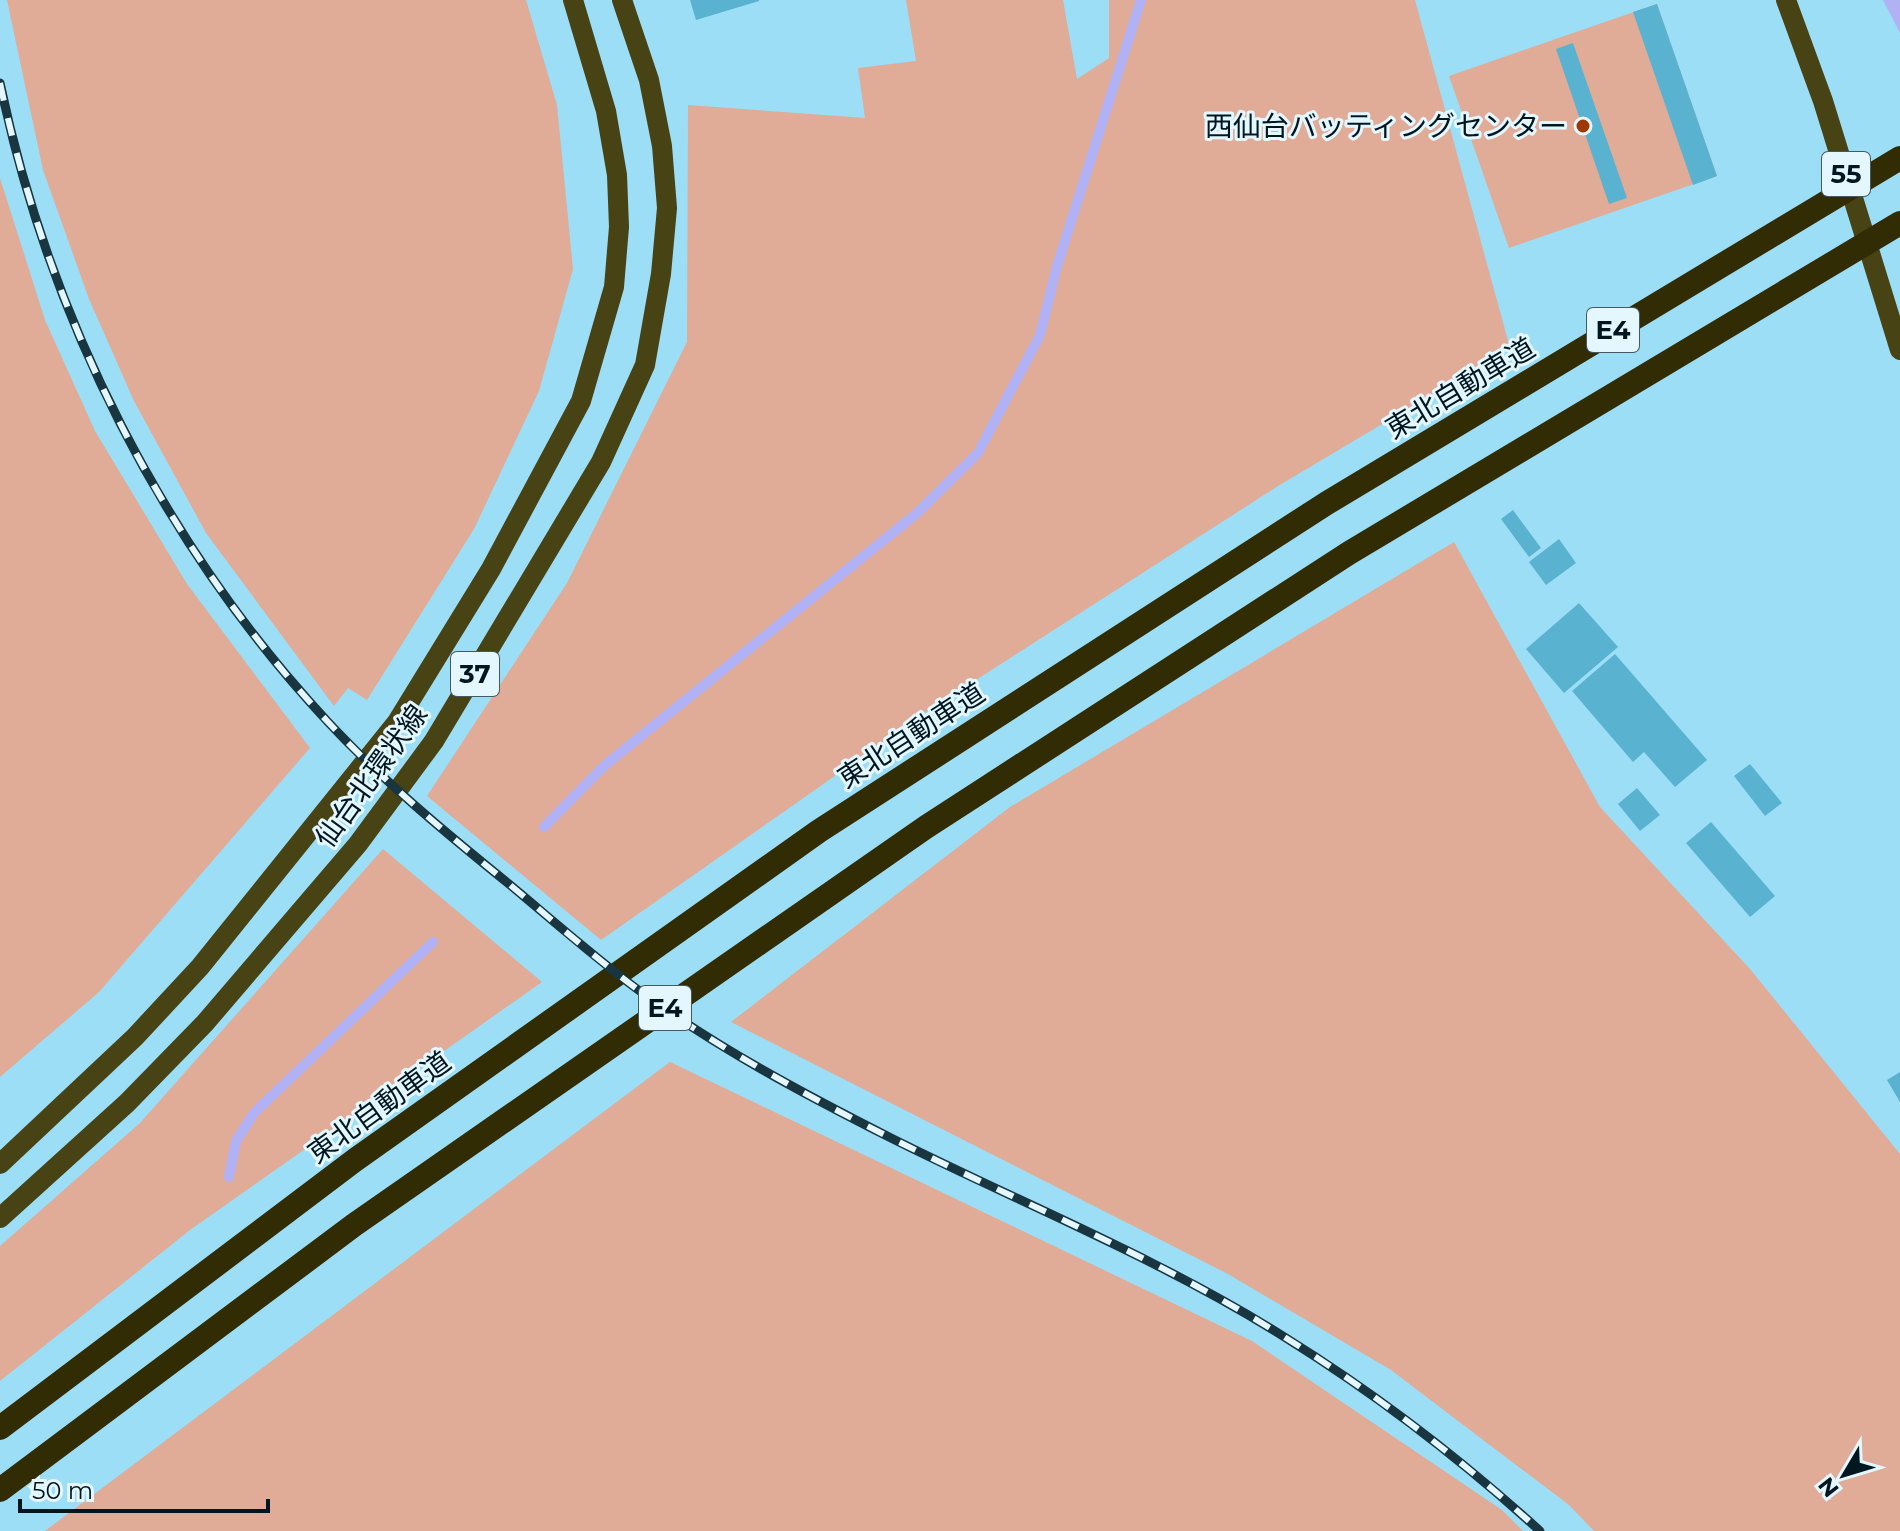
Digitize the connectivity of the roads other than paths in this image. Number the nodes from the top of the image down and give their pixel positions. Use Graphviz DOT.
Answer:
graph roads {
  1 [pos="573,0"];
  2 [pos="622,0"];
  3 [pos="1786,0"];
  4 [pos="1900,158"];
  5 [pos="1900,223"];
  6 [pos="1900,350"];
  7 [pos="0,1164"];
  8 [pos="0,1218"];
  9 [pos="0,1428"];
  10 [pos="0,1490"];
  1 -- 7 [label="main road, 仙台北環状線 / 37"];
  2 -- 8 [label="main road, 仙台北環状線 / 37"];
  3 -- 6 [label="main road, 55"];
  4 -- 9 [label="highway, 東北自動車道 / E4"];
  5 -- 10 [label="highway, E4"];
}
